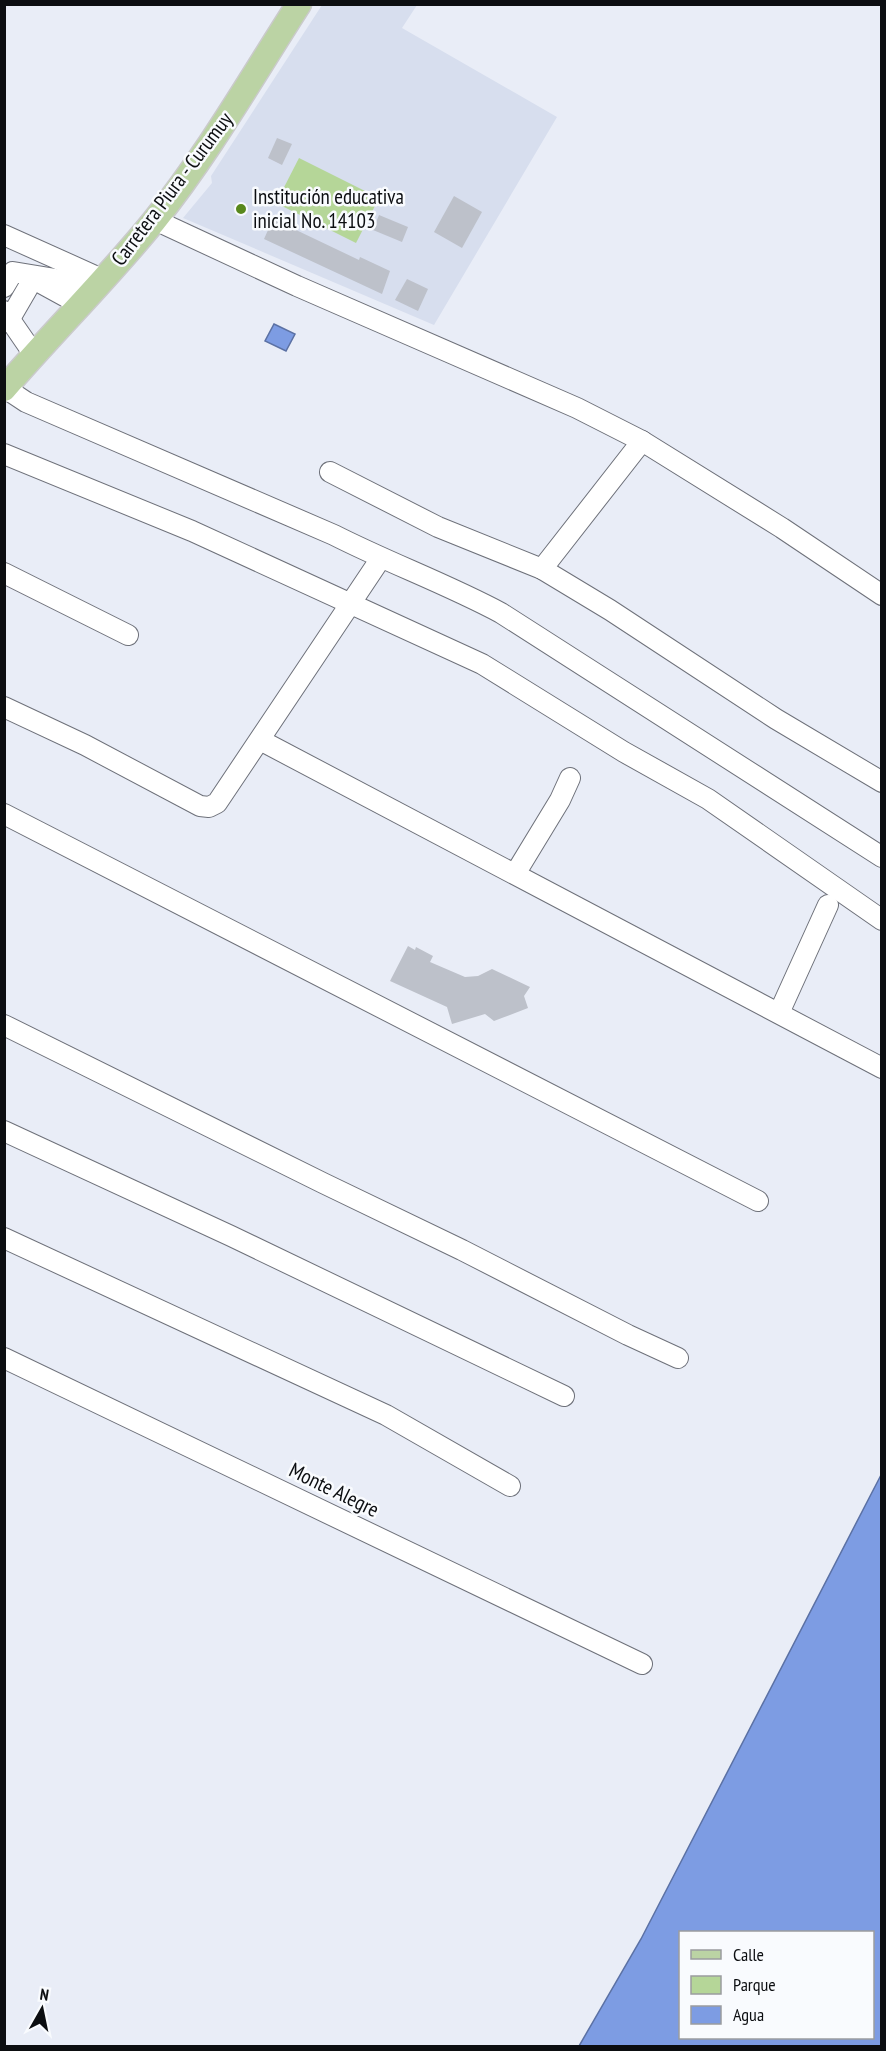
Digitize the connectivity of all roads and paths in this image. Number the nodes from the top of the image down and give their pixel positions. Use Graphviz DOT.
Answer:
graph roads {
  1 [pos="299,4"];
  2 [pos="155,220"];
  3 [pos="4,235"];
  4 [pos="4,263"];
  5 [pos="29,277"];
  6 [pos="101,283"];
  7 [pos="4,287"];
  8 [pos="81,305"];
  9 [pos="8,319"];
  10 [pos="39,351"];
  11 [pos="5,389"];
  12 [pos="642,441"];
  13 [pos="4,454"];
  14 [pos="330,472"];
  15 [pos="381,558"];
  16 [pos="542,569"];
  17 [pos="4,573"];
  18 [pos="882,595"];
  19 [pos="351,604"];
  20 [pos="128,635"];
  21 [pos="4,707"];
  22 [pos="260,740"];
  23 [pos="570,778"];
  24 [pos="882,782"];
  25 [pos="4,814"];
  26 [pos="882,857"];
  27 [pos="515,874"];
  28 [pos="828,904"];
  29 [pos="882,920"];
  30 [pos="779,1014"];
  31 [pos="4,1024"];
  32 [pos="882,1068"];
  33 [pos="4,1131"];
  34 [pos="758,1201"];
  35 [pos="4,1238"];
  36 [pos="4,1358"];
  37 [pos="678,1358"];
  38 [pos="564,1396"];
  39 [pos="510,1486"];
  40 [pos="642,1664"];
  1 -- 2 [label="main road, Carretera Piura - Curumuy"];
  2 -- 6 [label="main road, Carretera Piura - Curumuy"];
  2 -- 12 [label="street"];
  3 -- 6 [label="street"];
  4 -- 5 [label="street"];
  5 -- 6 [label="street"];
  5 -- 7 [label="street"];
  5 -- 8 [label="street"];
  5 -- 9 [label="street"];
  6 -- 8 [label="main road, Carretera Piura - Curumuy"];
  8 -- 10 [label="main road, Carretera Piura - Curumuy"];
  9 -- 10 [label="street"];
  10 -- 11 [label="main road, Carretera Piura - Curumuy"];
  11 -- 15 [label="street"];
  12 -- 16 [label="street"];
  12 -- 18 [label="street"];
  13 -- 19 [label="street"];
  14 -- 16 [label="street"];
  15 -- 19 [label="street"];
  15 -- 26 [label="street"];
  16 -- 24 [label="street"];
  17 -- 20 [label="street"];
  19 -- 22 [label="street"];
  19 -- 29 [label="street"];
  21 -- 22 [label="street"];
  22 -- 27 [label="street"];
  23 -- 27 [label="street"];
  25 -- 34 [label="street"];
  27 -- 30 [label="street"];
  28 -- 30 [label="street"];
  30 -- 32 [label="street"];
  31 -- 37 [label="street"];
  33 -- 38 [label="street"];
  35 -- 39 [label="street"];
  36 -- 40 [label="street, Monte Alegre"];
}
